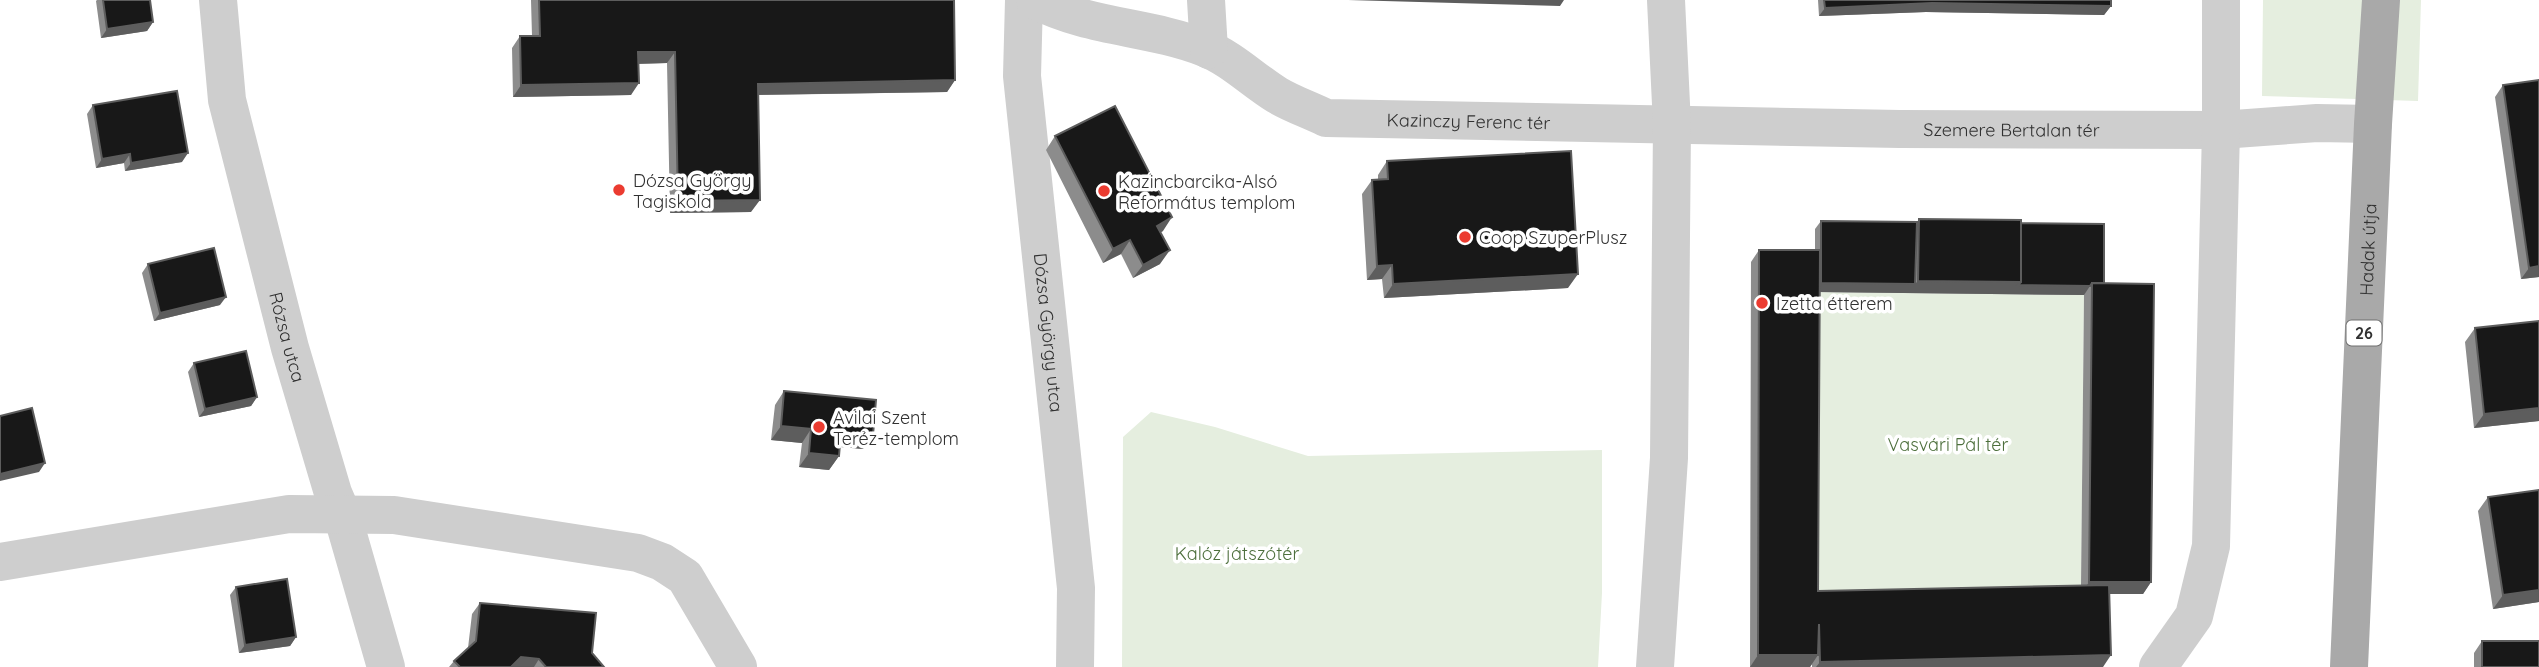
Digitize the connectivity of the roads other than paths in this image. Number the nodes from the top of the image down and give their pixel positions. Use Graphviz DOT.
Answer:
graph roads {
  1 [pos="218,0"];
  2 [pos="1024,0"];
  3 [pos="1035,0"];
  4 [pos="1206,0"];
  5 [pos="1666,0"];
  6 [pos="2221,0"];
  7 [pos="2381,0"];
  8 [pos="1209,50"];
  9 [pos="2373,124"];
  10 [pos="1672,125"];
  11 [pos="2221,130"];
  12 [pos="342,514"];
  13 [pos="0,562"];
  14 [pos="387,667"];
  15 [pos="738,667"];
  16 [pos="1075,667"];
  17 [pos="1655,667"];
  18 [pos="2158,667"];
  19 [pos="2349,667"];
  1 -- 12 [label="street, Rózsa utca"];
  2 -- 16 [label="street, Dózsa György utca"];
  3 -- 8 [label="street, Kazinczy Ferenc tér"];
  4 -- 8 [label="street"];
  5 -- 10 [label="street"];
  6 -- 11 [label="street"];
  7 -- 9 [label="main road, Hadak útja / 26"];
  8 -- 10 [label="street, Kazinczy Ferenc tér"];
  9 -- 11 [label="street, Szemere Bertalan tér"];
  9 -- 19 [label="main road, Hadak útja / 26"];
  10 -- 11 [label="street, Szemere Bertalan tér"];
  10 -- 17 [label="street"];
  11 -- 18 [label="street"];
  12 -- 13 [label="street"];
  12 -- 14 [label="street, Rózsa utca"];
  12 -- 15 [label="street"];
}
